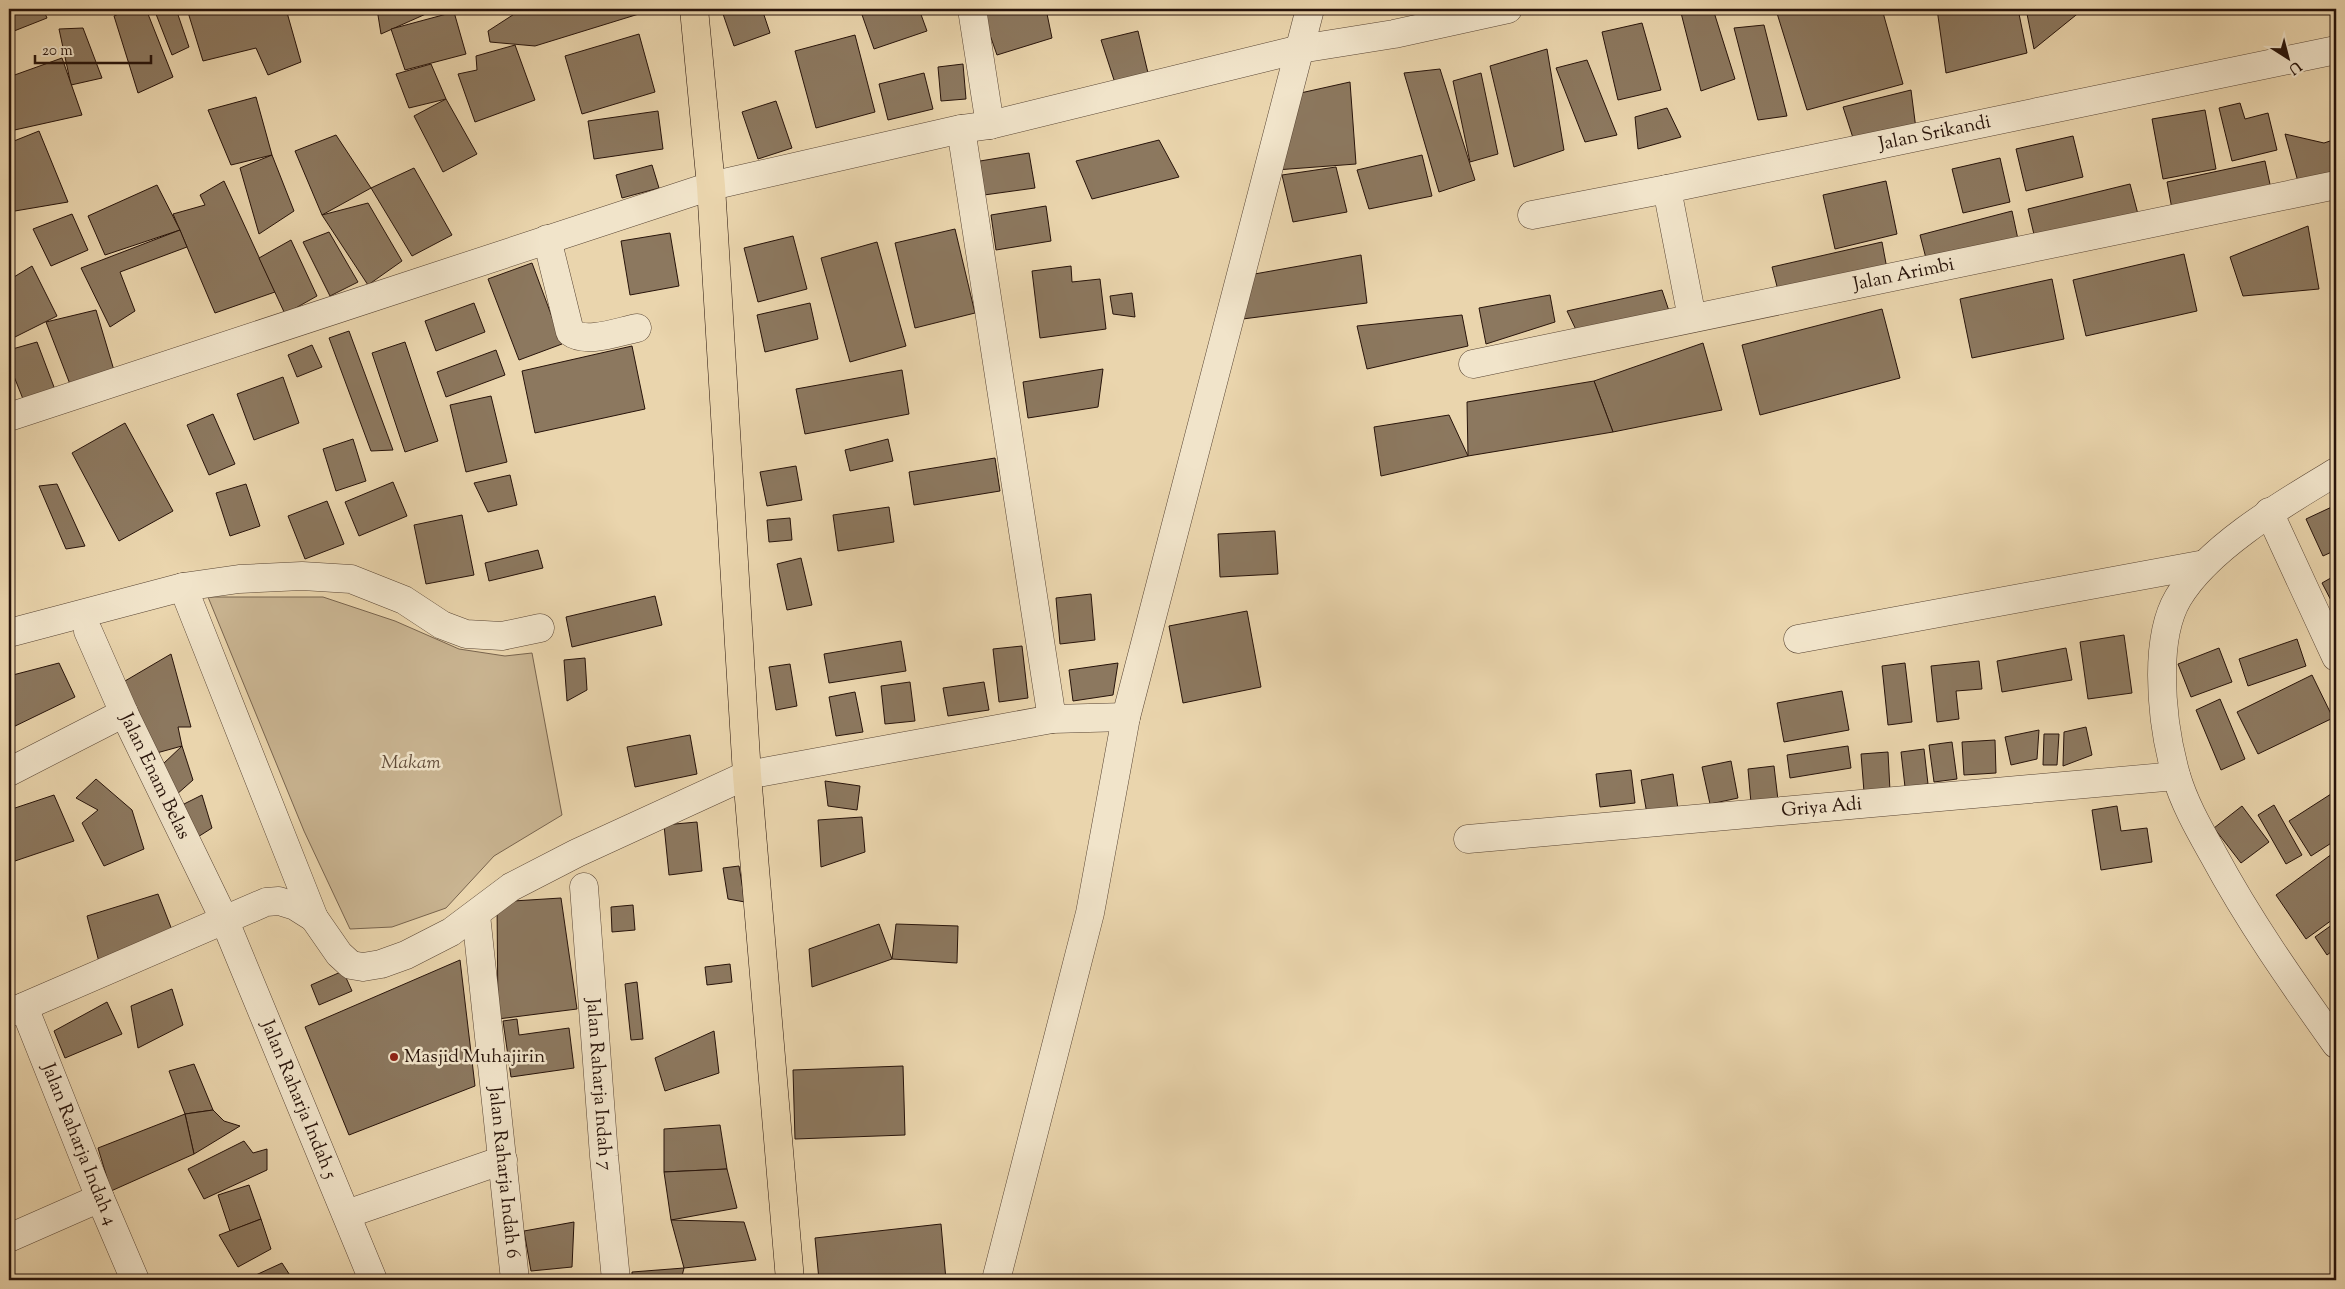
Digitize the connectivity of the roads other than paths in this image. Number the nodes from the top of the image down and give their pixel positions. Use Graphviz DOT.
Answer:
graph roads {
  1 [pos="694,9"];
  2 [pos="972,9"];
  3 [pos="1310,9"];
  4 [pos="1508,9"];
  5 [pos="1300,49"];
  6 [pos="2336,50"];
  7 [pos="990,125"];
  8 [pos="960,129"];
  9 [pos="2336,185"];
  10 [pos="711,186"];
  11 [pos="1667,189"];
  12 [pos="1532,215"];
  13 [pos="547,239"];
  14 [pos="1692,318"];
  15 [pos="637,328"];
  16 [pos="1473,364"];
  17 [pos="9,417"];
  18 [pos="2336,472"];
  19 [pos="2269,512"];
  20 [pos="2205,564"];
  21 [pos="183,587"];
  22 [pos="540,628"];
  23 [pos="88,631"];
  24 [pos="9,633"];
  25 [pos="1798,639"];
  26 [pos="2336,656"];
  27 [pos="124,714"];
  28 [pos="1126,717"];
  29 [pos="1052,719"];
  30 [pos="9,772"];
  31 [pos="747,775"];
  32 [pos="2176,776"];
  33 [pos="1468,839"];
  34 [pos="584,887"];
  35 [pos="476,916"];
  36 [pos="314,918"];
  37 [pos="224,919"];
  38 [pos="16,1010"];
  39 [pos="2336,1044"];
  40 [pos="504,1160"];
  41 [pos="100,1198"];
  42 [pos="347,1214"];
  43 [pos="9,1238"];
  44 [pos="135,1280"];
  45 [pos="373,1280"];
  46 [pos="515,1280"];
  47 [pos="616,1280"];
  48 [pos="790,1280"];
  49 [pos="996,1280"];
  1 -- 10 [label="main road"];
  2 -- 7 [label="street"];
  3 -- 5 [label="street"];
  4 -- 5 [label="street"];
  5 -- 7 [label="street"];
  5 -- 28 [label="street"];
  6 -- 11 [label="street, Jalan Srikandi"];
  7 -- 8 [label="street"];
  8 -- 10 [label="street"];
  8 -- 29 [label="street"];
  9 -- 14 [label="street, Jalan Arimbi"];
  10 -- 13 [label="street"];
  10 -- 31 [label="main road"];
  11 -- 12 [label="street, Jalan Srikandi"];
  11 -- 14 [label="street"];
  13 -- 15 [label="street"];
  13 -- 17 [label="street"];
  14 -- 16 [label="street, Jalan Arimbi"];
  18 -- 19 [label="street"];
  19 -- 20 [label="street"];
  19 -- 26 [label="street"];
  20 -- 25 [label="street"];
  20 -- 32 [label="street"];
  21 -- 22 [label="street"];
  21 -- 24 [label="street"];
  21 -- 36 [label="street"];
  23 -- 27 [label="street, Jalan Enam Belas"];
  27 -- 30 [label="street"];
  27 -- 37 [label="street, Jalan Enam Belas"];
  28 -- 29 [label="street"];
  28 -- 49 [label="street"];
  29 -- 31 [label="street"];
  31 -- 35 [label="street"];
  31 -- 48 [label="main road"];
  32 -- 33 [label="street, Griya Adi"];
  32 -- 39 [label="street"];
  34 -- 47 [label="street, Jalan Raharja Indah 7"];
  35 -- 36 [label="street"];
  35 -- 40 [label="street, Jalan Raharja Indah 6"];
  36 -- 37 [label="street"];
  37 -- 38 [label="street"];
  37 -- 42 [label="street, Jalan Raharja Indah 5"];
  38 -- 41 [label="street, Jalan Raharja Indah 4"];
  40 -- 42 [label="street"];
  40 -- 46 [label="street, Jalan Raharja Indah 6"];
  41 -- 43 [label="street"];
  41 -- 44 [label="street, Jalan Raharja Indah 4"];
  42 -- 45 [label="street, Jalan Raharja Indah 5"];
}
